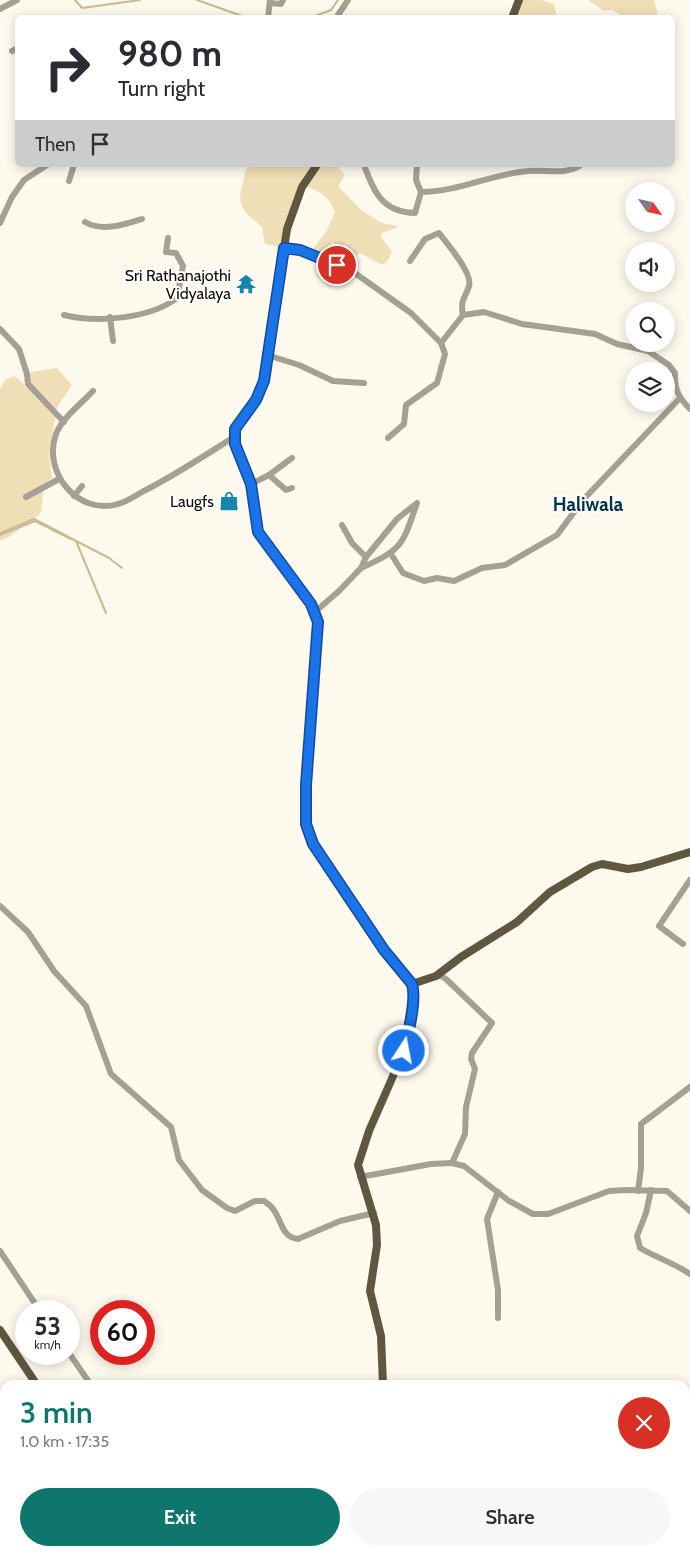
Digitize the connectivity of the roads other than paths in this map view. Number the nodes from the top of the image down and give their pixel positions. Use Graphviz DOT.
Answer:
graph roads {
  1 [pos="17,0"];
  2 [pos="283,0"];
  3 [pos="348,0"];
  4 [pos="519,0"];
  5 [pos="270,1"];
  6 [pos="0,9"];
  7 [pos="268,15"];
  8 [pos="338,15"];
  9 [pos="513,15"];
  10 [pos="44,167"];
  11 [pos="73,167"];
  12 [pos="316,167"];
  13 [pos="365,167"];
  14 [pos="417,167"];
  15 [pos="578,167"];
  16 [pos="69,181"];
  17 [pos="421,192"];
  18 [pos="142,219"];
  19 [pos="85,222"];
  20 [pos="0,223"];
  21 [pos="168,238"];
  22 [pos="284,248"];
  23 [pos="410,261"];
  24 [pos="64,315"];
  25 [pos="463,315"];
  26 [pos="110,318"];
  27 [pos="0,329"];
  28 [pos="113,342"];
  29 [pos="441,343"];
  30 [pos="267,355"];
  31 [pos="364,383"];
  32 [pos="94,391"];
  33 [pos="680,398"];
  34 [pos="690,410"];
  35 [pos="64,422"];
  36 [pos="234,437"];
  37 [pos="388,438"];
  38 [pos="292,458"];
  39 [pos="269,474"];
  40 [pos="59,479"];
  41 [pos="251,484"];
  42 [pos="82,486"];
  43 [pos="292,488"];
  44 [pos="74,496"];
  45 [pos="26,497"];
  46 [pos="342,525"];
  47 [pos="392,554"];
  48 [pos="366,557"];
  49 [pos="360,568"];
  50 [pos="315,612"];
  51 [pos="690,852"];
  52 [pos="690,880"];
  53 [pos="0,906"];
  54 [pos="683,944"];
  55 [pos="436,976"];
  56 [pos="412,984"];
  57 [pos="690,1087"];
  58 [pos="452,1163"];
  59 [pos="360,1177"];
  60 [pos="651,1190"];
  61 [pos="638,1191"];
  62 [pos="498,1192"];
  63 [pos="690,1211"];
  64 [pos="374,1213"];
  65 [pos="1,1256"];
  66 [pos="690,1274"];
  67 [pos="32,1300"];
  68 [pos="498,1318"];
  69 [pos="0,1330"];
  70 [pos="77,1365"];
  71 [pos="34,1380"];
  72 [pos="88,1380"];
  73 [pos="383,1380"];
  1 -- 6 [label="street"];
  2 -- 5 [label="street"];
  3 -- 8 [label="street"];
  4 -- 9 [label="main road"];
  5 -- 7 [label="street"];
  10 -- 20 [label="street"];
  11 -- 16 [label="street"];
  12 -- 22 [label="main road"];
  13 -- 17 [label="street"];
  14 -- 17 [label="street"];
  15 -- 17 [label="street"];
  18 -- 19 [label="street"];
  21 -- 26 [label="street"];
  22 -- 29 [label="street"];
  22 -- 30 [label="main road"];
  23 -- 25 [label="street"];
  24 -- 26 [label="street"];
  25 -- 29 [label="street"];
  25 -- 33 [label="street"];
  26 -- 28 [label="street"];
  27 -- 35 [label="street"];
  29 -- 37 [label="street"];
  30 -- 31 [label="street"];
  30 -- 36 [label="main road"];
  32 -- 35 [label="street"];
  33 -- 34 [label="street"];
  33 -- 47 [label="street"];
  35 -- 40 [label="street"];
  36 -- 41 [label="main road"];
  36 -- 44 [label="street"];
  38 -- 39 [label="street"];
  39 -- 41 [label="street"];
  39 -- 43 [label="street"];
  40 -- 44 [label="street"];
  40 -- 45 [label="street"];
  41 -- 50 [label="main road"];
  42 -- 44 [label="street"];
  46 -- 48 [label="street"];
  47 -- 48 [label="street"];
  47 -- 49 [label="street"];
  48 -- 49 [label="street"];
  49 -- 50 [label="street"];
  50 -- 56 [label="main road"];
  51 -- 55 [label="main road"];
  52 -- 54 [label="street"];
  53 -- 64 [label="street"];
  55 -- 56 [label="main road"];
  55 -- 58 [label="street"];
  56 -- 59 [label="main road"];
  57 -- 61 [label="street"];
  58 -- 59 [label="street"];
  58 -- 62 [label="street"];
  59 -- 64 [label="main road"];
  60 -- 61 [label="street"];
  60 -- 63 [label="street"];
  60 -- 66 [label="street"];
  61 -- 62 [label="street"];
  62 -- 68 [label="street"];
  64 -- 73 [label="main road"];
  65 -- 67 [label="street"];
  69 -- 71 [label="main road"];
  70 -- 72 [label="street"];
}
